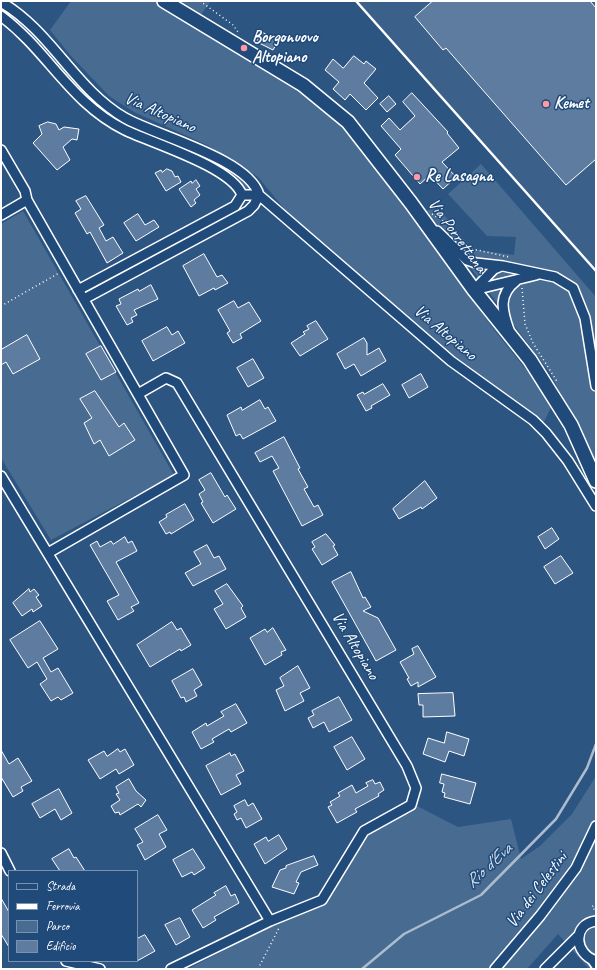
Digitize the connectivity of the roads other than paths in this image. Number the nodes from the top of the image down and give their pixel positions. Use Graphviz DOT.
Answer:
graph roads {
  1 [pos="164,1"];
  2 [pos="1,2"];
  3 [pos="1,16"];
  4 [pos="1,150"];
  5 [pos="242,195"];
  6 [pos="259,195"];
  7 [pos="27,200"];
  8 [pos="1,215"];
  9 [pos="425,223"];
  10 [pos="503,266"];
  11 [pos="542,274"];
  12 [pos="519,283"];
  13 [pos="78,290"];
  14 [pos="474,290"];
  15 [pos="84,300"];
  16 [pos="512,339"];
  17 [pos="596,386"];
  18 [pos="138,394"];
  19 [pos="1,476"];
  20 [pos="596,481"];
  21 [pos="596,506"];
  22 [pos="48,554"];
  23 [pos="596,826"];
  24 [pos="1,853"];
  25 [pos="10,870"];
  26 [pos="270,921"];
  27 [pos="596,921"];
  28 [pos="579,935"];
  29 [pos="564,950"];
  30 [pos="590,958"];
  31 [pos="70,962"];
  32 [pos="100,969"];
  33 [pos="171,969"];
  34 [pos="495,969"];
  35 [pos="545,969"];
  36 [pos="596,969"];
  1 -- 9 [label="main road, Via Porrettana"];
  2 -- 6 [label="street, Via Altopiano"];
  3 -- 5 [label="street, Via Altopiano"];
  4 -- 7 [label="street"];
  5 -- 6 [label="street"];
  5 -- 13 [label="street"];
  6 -- 15 [label="street"];
  6 -- 21 [label="street, Via Altopiano"];
  7 -- 8 [label="street"];
  7 -- 13 [label="street"];
  9 -- 10 [label="street"];
  9 -- 14 [label="main road, Via Porrettana"];
  10 -- 11 [label="street"];
  10 -- 14 [label="street"];
  11 -- 12 [label="street"];
  11 -- 17 [label="street"];
  12 -- 14 [label="street"];
  12 -- 16 [label="street"];
  13 -- 15 [label="street"];
  14 -- 16 [label="main road, Via Porrettana"];
  15 -- 18 [label="street"];
  16 -- 20 [label="main road, Via Porrettana"];
  18 -- 22 [label="street"];
  18 -- 26 [label="street, Via Altopiano"];
  19 -- 22 [label="street"];
  22 -- 26 [label="street"];
  23 -- 34 [label="street, Via dei Celestini"];
  24 -- 25 [label="street"];
  26 -- 33 [label="street, Via Altopiano"];
  27 -- 28 [label="street"];
  28 -- 29 [label="street"];
  28 -- 30 [label="street"];
  29 -- 30 [label="street"];
  29 -- 35 [label="street"];
  30 -- 36 [label="lane"];
  31 -- 32 [label="street"];
}
